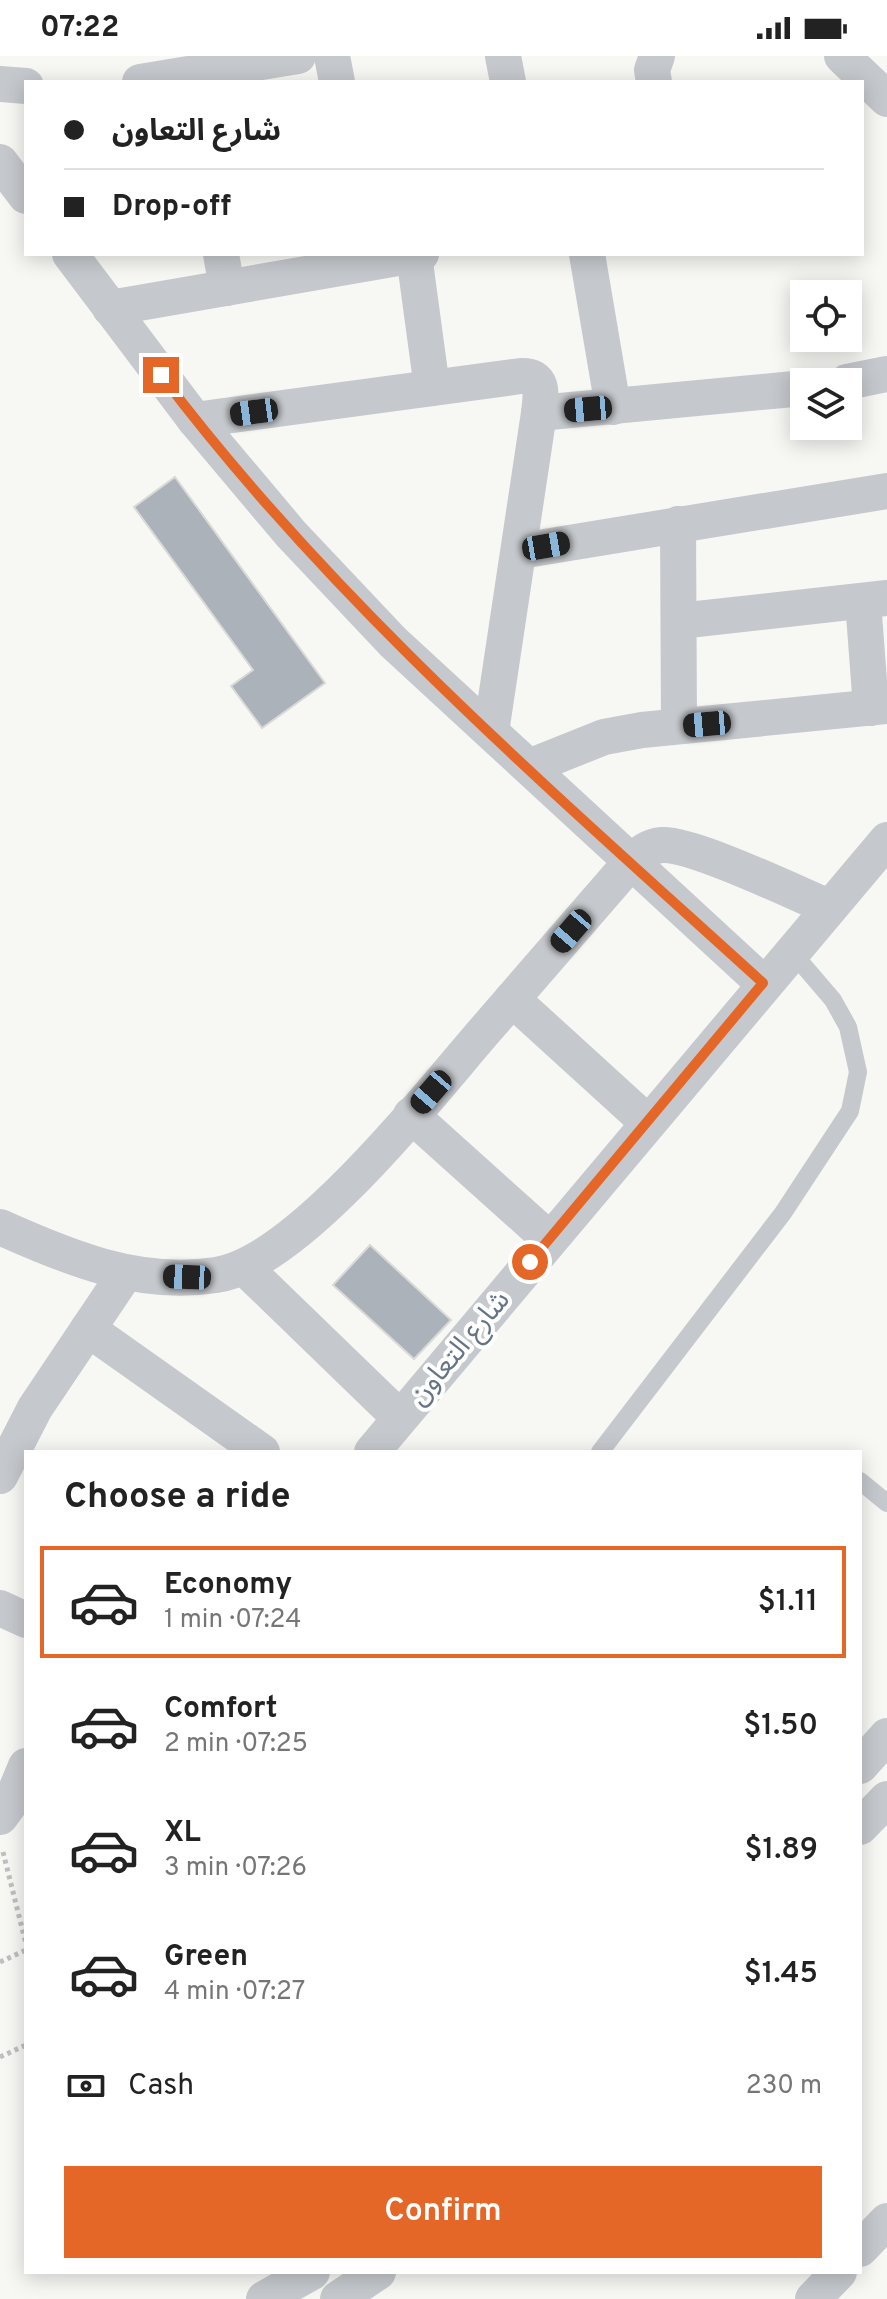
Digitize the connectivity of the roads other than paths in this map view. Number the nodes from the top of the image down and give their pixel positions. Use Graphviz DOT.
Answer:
graph roads {
  1 [pos="298,56"];
  2 [pos="332,56"];
  3 [pos="503,56"];
  4 [pos="657,56"];
  5 [pos="842,56"];
  6 [pos="192,78"];
  7 [pos="166,80"];
  8 [pos="337,80"];
  9 [pos="508,80"];
  10 [pos="654,80"];
  11 [pos="0,84"];
  12 [pos="882,85"];
  13 [pos="24,86"];
  14 [pos="0,162"];
  15 [pos="24,193"];
  16 [pos="71,256"];
  17 [pos="401,256"];
  18 [pos="417,256"];
  19 [pos="587,256"];
  20 [pos="369,258"];
  21 [pos="224,271"];
  22 [pos="110,308"];
  23 [pos="887,374"];
  24 [pos="862,379"];
  25 [pos="432,388"];
  26 [pos="790,389"];
  27 [pos="613,407"];
  28 [pos="539,413"];
  29 [pos="195,420"];
  30 [pos="887,491"];
  31 [pos="678,524"];
  32 [pos="520,551"];
  33 [pos="875,599"];
  34 [pos="679,621"];
  35 [pos="879,707"];
  36 [pos="679,726"];
  37 [pos="491,732"];
  38 [pos="529,767"];
  39 [pos="887,840"];
  40 [pos="630,863"];
  41 [pos="829,907"];
  42 [pos="791,951"];
  43 [pos="763,983"];
  44 [pos="512,999"];
  45 [pos="411,1115"];
  46 [pos="647,1122"];
  47 [pos="0,1227"];
  48 [pos="549,1239"];
  49 [pos="245,1268"];
  50 [pos="125,1274"];
  51 [pos="88,1329"];
  52 [pos="399,1417"];
  53 [pos="28,1445"];
  54 [pos="259,1450"];
  55 [pos="374,1450"];
  56 [pos="602,1450"];
  57 [pos="0,1476"];
  58 [pos="862,1483"];
  59 [pos="887,1503"];
  60 [pos="0,1608"];
  61 [pos="24,1619"];
  62 [pos="887,1736"];
  63 [pos="862,1764"];
  64 [pos="24,1771"];
  65 [pos="887,1799"];
  66 [pos="0,1817"];
  67 [pos="862,1825"];
  68 [pos="887,2221"];
  69 [pos="862,2247"];
  70 [pos="308,2274"];
  71 [pos="837,2274"];
  72 [pos="378,2284"];
  73 [pos="264,2299"];
  74 [pos="338,2299"];
  75 [pos="813,2299"];
  1 -- 6 [label="street"];
  2 -- 8 [label="street"];
  3 -- 9 [label="street"];
  4 -- 10 [label="street"];
  5 -- 12 [label="street"];
  6 -- 7 [label="street"];
  11 -- 13 [label="street"];
  14 -- 15 [label="street"];
  16 -- 22 [label="street"];
  17 -- 20 [label="street"];
  18 -- 25 [label="street"];
  19 -- 27 [label="street"];
  20 -- 21 [label="street"];
  21 -- 22 [label="street"];
  22 -- 29 [label="street"];
  23 -- 24 [label="street"];
  25 -- 28 [label="street"];
  25 -- 29 [label="street"];
  26 -- 27 [label="street"];
  27 -- 28 [label="street"];
  28 -- 32 [label="street"];
  29 -- 37 [label="street"];
  30 -- 31 [label="street"];
  31 -- 32 [label="street"];
  31 -- 34 [label="street"];
  32 -- 37 [label="street"];
  33 -- 34 [label="street"];
  33 -- 35 [label="street"];
  34 -- 36 [label="street"];
  35 -- 36 [label="street"];
  36 -- 38 [label="street"];
  37 -- 38 [label="street"];
  38 -- 40 [label="street"];
  39 -- 41 [label="street, شارع التعاون"];
  40 -- 41 [label="street"];
  40 -- 43 [label="street"];
  40 -- 44 [label="street"];
  41 -- 42 [label="street, شارع التعاون"];
  42 -- 43 [label="street, شارع التعاون"];
  42 -- 56 [label="lane"];
  43 -- 46 [label="street, شارع التعاون"];
  44 -- 45 [label="street"];
  44 -- 46 [label="street"];
  45 -- 48 [label="street"];
  45 -- 49 [label="street"];
  46 -- 48 [label="street, شارع التعاون"];
  47 -- 50 [label="street"];
  48 -- 52 [label="street, شارع التعاون"];
  49 -- 50 [label="street"];
  49 -- 52 [label="street"];
  50 -- 51 [label="street"];
  51 -- 53 [label="street"];
  51 -- 54 [label="street"];
  52 -- 55 [label="street, شارع التعاون"];
  53 -- 57 [label="street"];
  58 -- 59 [label="lane"];
  60 -- 61 [label="street"];
  62 -- 63 [label="street"];
  64 -- 66 [label="street"];
  65 -- 67 [label="street"];
  68 -- 69 [label="street"];
  70 -- 73 [label="street"];
  71 -- 75 [label="street"];
  72 -- 74 [label="street"];
}
